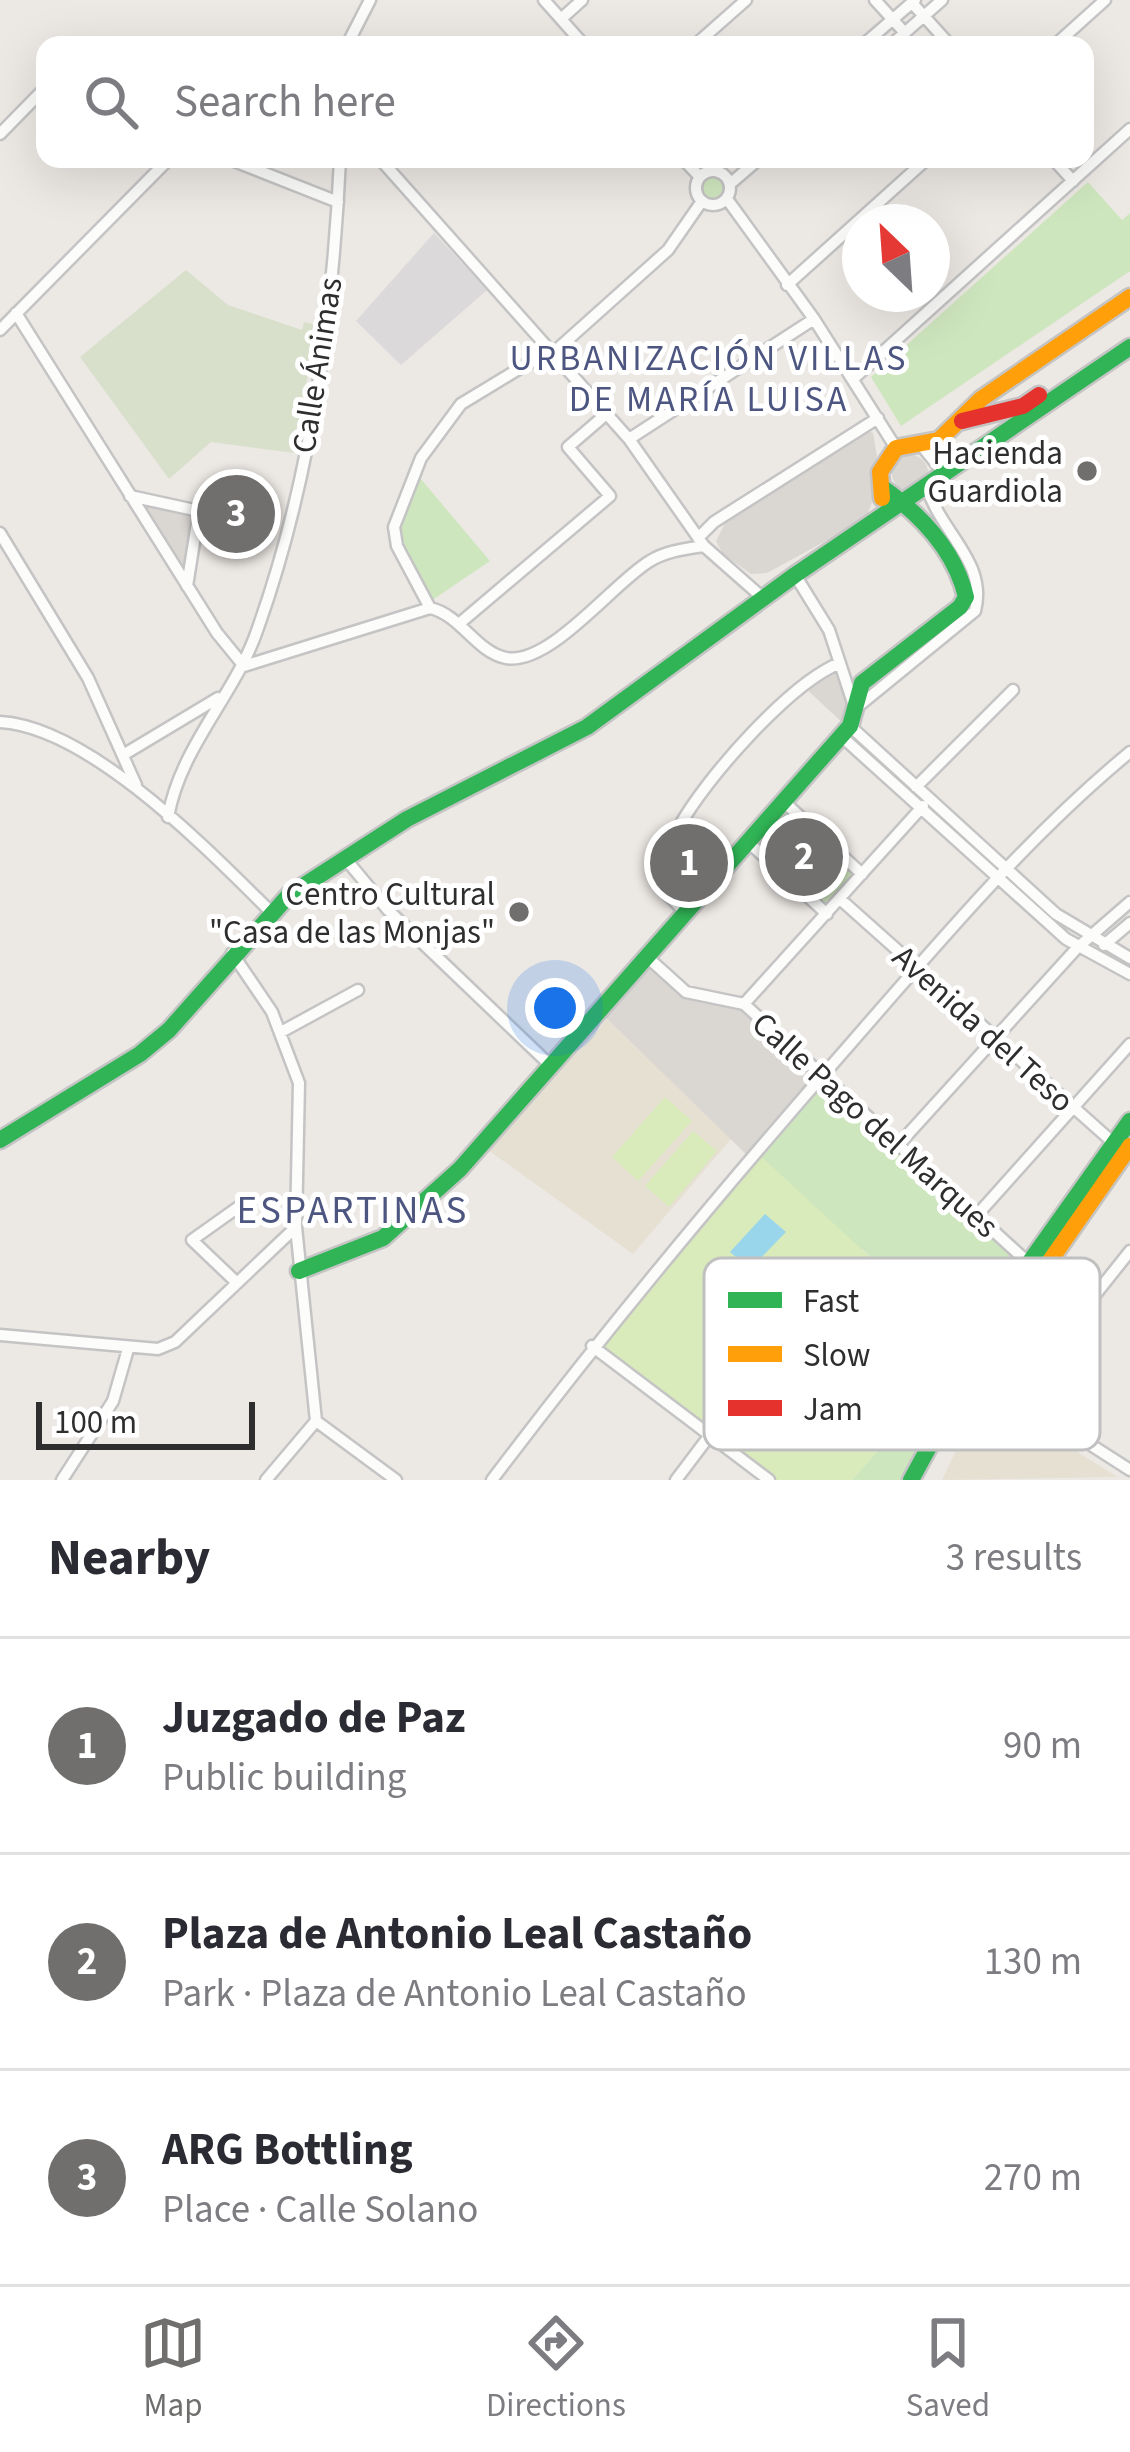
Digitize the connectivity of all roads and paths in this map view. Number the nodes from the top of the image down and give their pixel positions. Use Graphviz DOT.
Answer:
graph roads {
  1 [pos="370,0"];
  2 [pos="544,0"];
  3 [pos="582,0"];
  4 [pos="746,0"];
  5 [pos="875,0"];
  6 [pos="942,0"];
  7 [pos="1105,0"];
  8 [pos="914,1"];
  9 [pos="924,16"];
  10 [pos="561,19"];
  11 [pos="892,19"];
  12 [pos="904,33"];
  13 [pos="352,36"];
  14 [pos="576,36"];
  15 [pos="705,36"];
  16 [pos="873,36"];
  17 [pos="901,36"];
  18 [pos="942,36"];
  19 [pos="1065,36"];
  20 [pos="36,97"];
  21 [pos="1130,129"];
  22 [pos="0,134"];
  23 [pos="1094,162"];
  24 [pos="160,168"];
  25 [pos="252,168"];
  26 [pos="340,168"];
  27 [pos="388,168"];
  28 [pos="692,168"];
  29 [pos="724,168"];
  30 [pos="749,168"];
  31 [pos="918,168"];
  32 [pos="1061,168"];
  33 [pos="1087,168"];
  34 [pos="719,172"];
  35 [pos="700,177"];
  36 [pos="1073,181"];
  37 [pos="730,184"];
  38 [pos="727,199"];
  39 [pos="702,201"];
  40 [pos="338,202"];
  41 [pos="787,285"];
  42 [pos="1130,297"];
  43 [pos="16,313"];
  44 [pos="814,319"];
  45 [pos="0,330"];
  46 [pos="1130,335"];
  47 [pos="1130,347"];
  48 [pos="551,352"];
  49 [pos="853,379"];
  50 [pos="604,416"];
  51 [pos="878,418"];
  52 [pos="961,422"];
  53 [pos="629,439"];
  54 [pos="922,446"];
  55 [pos="896,448"];
  56 [pos="944,472"];
  57 [pos="926,484"];
  58 [pos="883,488"];
  59 [pos="130,496"];
  60 [pos="899,503"];
  61 [pos="868,525"];
  62 [pos="0,533"];
  63 [pos="701,542"];
  64 [pos="795,575"];
  65 [pos="187,586"];
  66 [pos="763,598"];
  67 [pos="972,598"];
  68 [pos="430,608"];
  69 [pos="460,623"];
  70 [pos="840,663"];
  71 [pos="244,666"];
  72 [pos="1013,690"];
  73 [pos="218,698"];
  74 [pos="0,722"];
  75 [pos="848,723"];
  76 [pos="1130,752"];
  77 [pos="123,755"];
  78 [pos="916,787"];
  79 [pos="137,788"];
  80 [pos="782,800"];
  81 [pos="925,804"];
  82 [pos="168,817"];
  83 [pos="746,840"];
  84 [pos="344,857"];
  85 [pos="1003,873"];
  86 [pos="862,874"];
  87 [pos="840,899"];
  88 [pos="1130,902"];
  89 [pos="683,910"];
  90 [pos="271,912"];
  91 [pos="827,914"];
  92 [pos="1130,923"];
  93 [pos="1088,937"];
  94 [pos="1104,945"];
  95 [pos="1077,947"];
  96 [pos="232,953"];
  97 [pos="645,955"];
  98 [pos="1130,958"];
  99 [pos="916,968"];
  100 [pos="1130,974"];
  101 [pos="358,990"];
  102 [pos="744,1004"];
  103 [pos="281,1032"];
  104 [pos="995,1040"];
  105 [pos="1130,1044"];
  106 [pos="550,1065"];
  107 [pos="824,1074"];
  108 [pos="1073,1109"];
  109 [pos="1130,1121"];
  110 [pos="0,1140"];
  111 [pos="900,1143"];
  112 [pos="1125,1149"];
  113 [pos="244,1203"];
  114 [pos="978,1214"];
  115 [pos="296,1227"];
  116 [pos="1130,1251"];
  117 [pos="1024,1258"];
  118 [pos="1042,1258"];
  119 [pos="299,1271"];
  120 [pos="235,1281"];
  121 [pos="1100,1289"];
  122 [pos="0,1336"];
  123 [pos="592,1346"];
  124 [pos="128,1349"];
  125 [pos="316,1421"];
  126 [pos="704,1430"];
  127 [pos="704,1443"];
  128 [pos="730,1450"];
  129 [pos="929,1450"];
  130 [pos="938,1450"];
  131 [pos="1100,1450"];
  132 [pos="1130,1469"];
  133 [pos="62,1480"];
  134 [pos="266,1480"];
  135 [pos="396,1480"];
  136 [pos="492,1480"];
  137 [pos="676,1480"];
  138 [pos="769,1480"];
  139 [pos="911,1480"];
  140 [pos="923,1480"];
  1 -- 13 [label="street"];
  2 -- 10 [label="street"];
  3 -- 10 [label="street"];
  4 -- 15 [label="street"];
  5 -- 11 [label="street"];
  6 -- 9 [label="street"];
  7 -- 19 [label="street"];
  8 -- 9 [label="street"];
  8 -- 11 [label="street"];
  9 -- 12 [label="street"];
  9 -- 18 [label="street"];
  10 -- 14 [label="street"];
  11 -- 12 [label="street"];
  11 -- 16 [label="street"];
  12 -- 17 [label="street"];
  20 -- 22 [label="street"];
  21 -- 23 [label="street"];
  24 -- 43 [label="street"];
  25 -- 40 [label="street"];
  26 -- 40 [label="street, Calle Ánimas"];
  27 -- 48 [label="street"];
  28 -- 35 [label="street"];
  29 -- 34 [label="street"];
  30 -- 37 [label="street"];
  31 -- 41 [label="street"];
  32 -- 36 [label="street"];
  33 -- 36 [label="street"];
  34 -- 35 [label="street"];
  34 -- 37 [label="street"];
  35 -- 39 [label="street"];
  36 -- 49 [label="street"];
  37 -- 38 [label="street"];
  38 -- 39 [label="street"];
  38 -- 41 [label="street"];
  39 -- 48 [label="street"];
  40 -- 71 [label="street, Calle Ánimas"];
  41 -- 44 [label="street"];
  42 -- 52 [label="street"];
  43 -- 45 [label="street"];
  43 -- 59 [label="street"];
  44 -- 49 [label="street"];
  44 -- 53 [label="street"];
  46 -- 52 [label="street"];
  47 -- 56 [label="street"];
  48 -- 50 [label="street"];
  48 -- 68 [label="street"];
  49 -- 51 [label="street"];
  50 -- 53 [label="street"];
  50 -- 69 [label="street"];
  51 -- 55 [label="street"];
  51 -- 63 [label="street"];
  52 -- 54 [label="street"];
  53 -- 63 [label="street"];
  54 -- 55 [label="street"];
  54 -- 56 [label="street"];
  55 -- 58 [label="street"];
  56 -- 57 [label="street"];
  57 -- 60 [label="street"];
  57 -- 67 [label="street"];
  58 -- 60 [label="street"];
  58 -- 61 [label="street"];
  59 -- 65 [label="street"];
  59 -- 65 [label="street"];
  60 -- 61 [label="street"];
  60 -- 67 [label="street"];
  61 -- 64 [label="street"];
  62 -- 77 [label="street"];
  63 -- 66 [label="street"];
  63 -- 69 [label="street"];
  64 -- 66 [label="street"];
  64 -- 70 [label="street"];
  65 -- 71 [label="street"];
  66 -- 84 [label="street"];
  67 -- 75 [label="street"];
  68 -- 69 [label="street"];
  68 -- 71 [label="street"];
  70 -- 75 [label="street"];
  70 -- 89 [label="street"];
  71 -- 73 [label="street, Calle Ánimas"];
  72 -- 78 [label="street"];
  73 -- 77 [label="street, Calle Ánimas"];
  73 -- 82 [label="street, Calle Ánimas"];
  74 -- 79 [label="street"];
  75 -- 78 [label="street"];
  75 -- 80 [label="street"];
  75 -- 81 [label="street"];
  76 -- 85 [label="street"];
  77 -- 79 [label="street"];
  78 -- 81 [label="street"];
  79 -- 82 [label="street"];
  80 -- 83 [label="street"];
  80 -- 86 [label="street"];
  81 -- 85 [label="street"];
  81 -- 86 [label="street"];
  82 -- 90 [label="street"];
  83 -- 89 [label="street"];
  83 -- 91 [label="street"];
  84 -- 90 [label="street"];
  84 -- 106 [label="street"];
  85 -- 93 [label="street"];
  85 -- 95 [label="street"];
  85 -- 99 [label="street"];
  86 -- 87 [label="street"];
  87 -- 91 [label="street"];
  87 -- 99 [label="street, Avenida del Teso"];
  88 -- 93 [label="street"];
  89 -- 97 [label="street"];
  90 -- 96 [label="street"];
  91 -- 102 [label="street"];
  92 -- 94 [label="street"];
  93 -- 94 [label="street"];
  93 -- 95 [label="street"];
  94 -- 98 [label="street"];
  95 -- 100 [label="street"];
  95 -- 104 [label="street"];
  96 -- 103 [label="street"];
  96 -- 110 [label="street"];
  97 -- 102 [label="street, Calle Pago del Marques"];
  97 -- 106 [label="street"];
  99 -- 104 [label="street, Avenida del Teso"];
  99 -- 107 [label="street"];
  101 -- 103 [label="street"];
  102 -- 107 [label="street, Calle Pago del Marques"];
  103 -- 115 [label="street"];
  104 -- 108 [label="street, Avenida del Teso"];
  104 -- 111 [label="street"];
  105 -- 108 [label="street"];
  106 -- 119 [label="street"];
  107 -- 111 [label="street, Calle Pago del Marques"];
  107 -- 123 [label="street"];
  108 -- 112 [label="street, Avenida del Teso"];
  108 -- 114 [label="street"];
  109 -- 112 [label="street"];
  111 -- 114 [label="street, Calle Pago del Marques"];
  112 -- 118 [label="street"];
  113 -- 120 [label="street"];
  114 -- 117 [label="street, Calle Pago del Marques"];
  115 -- 119 [label="street"];
  115 -- 120 [label="street"];
  116 -- 121 [label="street"];
  119 -- 125 [label="street"];
  120 -- 124 [label="street"];
  122 -- 124 [label="street"];
  123 -- 126 [label="street"];
  123 -- 136 [label="street"];
  124 -- 133 [label="street"];
  125 -- 134 [label="street"];
  125 -- 135 [label="street"];
  127 -- 137 [label="street"];
  128 -- 138 [label="street"];
  129 -- 139 [label="street"];
  130 -- 140 [label="street"];
  131 -- 132 [label="street"];
}
